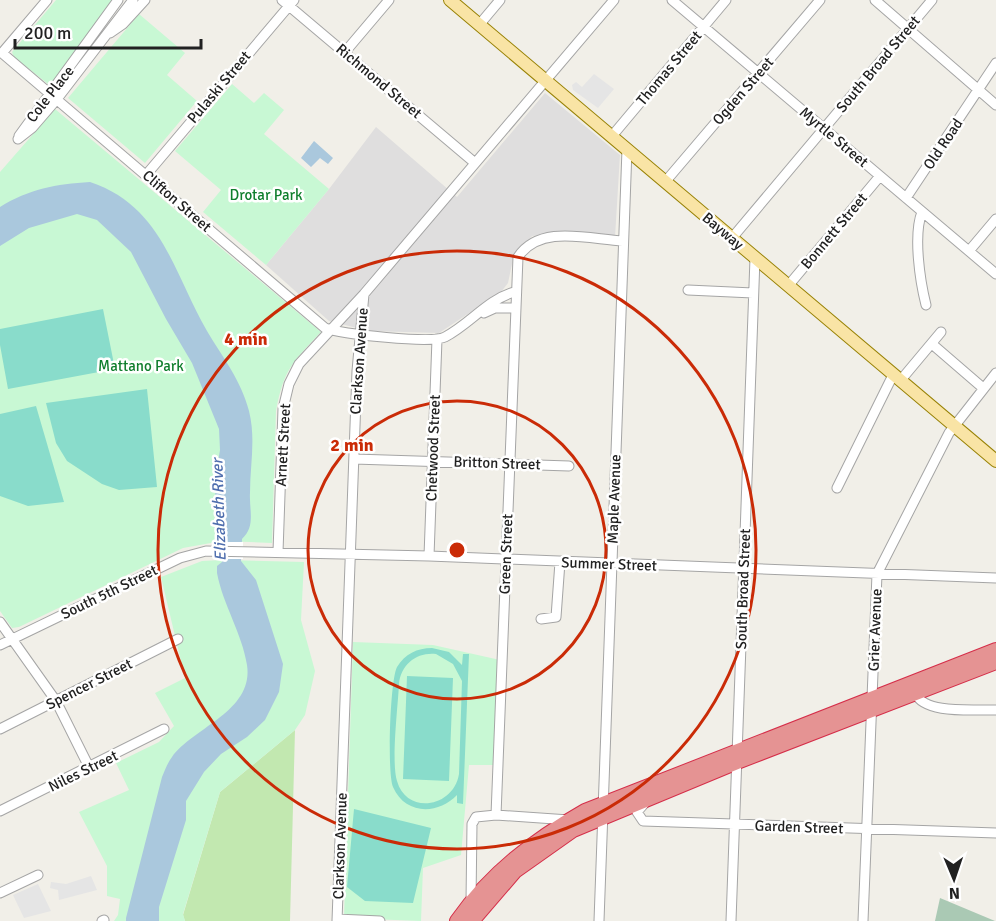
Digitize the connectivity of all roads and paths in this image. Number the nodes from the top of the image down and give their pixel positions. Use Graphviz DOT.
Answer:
graph roads {
  1 [pos="47,0"];
  2 [pos="118,0"];
  3 [pos="133,0"];
  4 [pos="145,0"];
  5 [pos="389,0"];
  6 [pos="450,0"];
  7 [pos="500,0"];
  8 [pos="614,0"];
  9 [pos="672,0"];
  10 [pos="726,0"];
  11 [pos="820,0"];
  12 [pos="875,0"];
  13 [pos="932,0"];
  14 [pos="288,2"];
  15 [pos="479,25"];
  16 [pos="704,26"];
  17 [pos="909,28"];
  18 [pos="102,37"];
  19 [pos="345,52"];
  20 [pos="996,63"];
  21 [pos="758,73"];
  22 [pos="545,80"];
  23 [pos="978,89"];
  24 [pos="54,97"];
  25 [pos="996,105"];
  26 [pos="824,129"];
  27 [pos="612,136"];
  28 [pos="627,149"];
  29 [pos="475,163"];
  30 [pos="146,175"];
  31 [pos="880,176"];
  32 [pos="665,182"];
  33 [pos="906,198"];
  34 [pos="922,212"];
  35 [pos="996,219"];
  36 [pos="732,238"];
  37 [pos="623,241"];
  38 [pos="969,251"];
  39 [pos="755,258"];
  40 [pos="996,274"];
  41 [pos="788,286"];
  42 [pos="688,290"];
  43 [pos="514,292"];
  44 [pos="753,293"];
  45 [pos="364,294"];
  46 [pos="926,305"];
  47 [pos="514,308"];
  48 [pos="473,317"];
  49 [pos="331,330"];
  50 [pos="941,332"];
  51 [pos="358,336"];
  52 [pos="437,339"];
  53 [pos="932,344"];
  54 [pos="996,373"];
  55 [pos="896,378"];
  56 [pos="983,388"];
  57 [pos="953,425"];
  58 [pos="354,459"];
  59 [pos="432,461"];
  60 [pos="996,461"];
  61 [pos="509,464"];
  62 [pos="569,466"];
  63 [pos="837,488"];
  64 [pos="222,550"];
  65 [pos="278,552"];
  66 [pos="350,555"];
  67 [pos="429,556"];
  68 [pos="506,560"];
  69 [pos="560,562"];
  70 [pos="613,564"];
  71 [pos="744,568"];
  72 [pos="877,574"];
  73 [pos="996,578"];
  74 [pos="540,619"];
  75 [pos="0,622"];
  76 [pos="12,639"];
  77 [pos="178,639"];
  78 [pos="0,645"];
  79 [pos="996,650"];
  80 [pos="996,662"];
  81 [pos="915,693"];
  82 [pos="56,701"];
  83 [pos="872,704"];
  84 [pos="996,710"];
  85 [pos="0,729"];
  86 [pos="164,729"];
  87 [pos="737,756"];
  88 [pos="89,767"];
  89 [pos="660,793"];
  90 [pos="603,809"];
  91 [pos="0,811"];
  92 [pos="496,815"];
  93 [pos="569,820"];
  94 [pos="735,824"];
  95 [pos="867,829"];
  96 [pos="996,833"];
  97 [pos="38,875"];
  98 [pos="0,893"];
  99 [pos="471,901"];
  100 [pos="337,920"];
  101 [pos="380,921"];
  102 [pos="457,921"];
  103 [pos="472,921"];
  104 [pos="598,921"];
  105 [pos="731,921"];
  106 [pos="863,921"];
  1 -- 24 [label="street, Clifton Street"];
  2 -- 24 [label="street, Cole Place"];
  3 -- 18 [label="street, Cole Place"];
  4 -- 18 [label="street, Cole Place"];
  5 -- 19 [label="street"];
  6 -- 15 [label="main road, Bayway"];
  7 -- 15 [label="street"];
  8 -- 22 [label="street, Clarkson Avenue"];
  9 -- 16 [label="street, Myrtle Street"];
  10 -- 16 [label="street, Thomas Street"];
  11 -- 21 [label="street, Ogden Street"];
  12 -- 17 [label="street"];
  13 -- 17 [label="street, South Broad Street"];
  14 -- 19 [label="street, Richmond Street"];
  14 -- 30 [label="street, Pulaski Street"];
  15 -- 22 [label="main road, Bayway"];
  16 -- 21 [label="street, Myrtle Street"];
  16 -- 27 [label="street, Thomas Street"];
  17 -- 23 [label="street"];
  17 -- 26 [label="street, South Broad Street"];
  18 -- 24 [label="street, Cole Place"];
  19 -- 29 [label="street, Richmond Street"];
  20 -- 23 [label="street, Old Road"];
  21 -- 26 [label="street, Myrtle Street"];
  21 -- 32 [label="street, Ogden Street"];
  22 -- 27 [label="main road, Bayway"];
  22 -- 29 [label="street, Clarkson Avenue"];
  23 -- 25 [label="street"];
  23 -- 33 [label="street, Old Road"];
  24 -- 30 [label="street, Clifton Street"];
  26 -- 31 [label="street, Myrtle Street"];
  26 -- 36 [label="street, South Broad Street"];
  27 -- 28 [label="main road, Bayway"];
  28 -- 32 [label="main road, Bayway"];
  28 -- 37 [label="street, Maple Avenue"];
  29 -- 45 [label="street, Clarkson Avenue"];
  30 -- 49 [label="street, Clifton Street"];
  31 -- 33 [label="street, Myrtle Street"];
  31 -- 41 [label="street, Bonnett Street"];
  32 -- 36 [label="main road, Bayway"];
  33 -- 34 [label="street, Myrtle Street"];
  34 -- 38 [label="street, Myrtle Street"];
  34 -- 46 [label="street"];
  35 -- 38 [label="street"];
  36 -- 39 [label="main road, Bayway"];
  37 -- 43 [label="street, Green Street"];
  37 -- 70 [label="street, Maple Avenue"];
  38 -- 40 [label="street, Myrtle Street"];
  39 -- 41 [label="main road, Bayway"];
  39 -- 44 [label="street, South Broad Street"];
  41 -- 55 [label="main road, Bayway"];
  42 -- 44 [label="street"];
  43 -- 47 [label="street, Green Street"];
  43 -- 48 [label="street"];
  44 -- 71 [label="street, South Broad Street"];
  45 -- 49 [label="street, Arnett Street"];
  45 -- 51 [label="street, Clarkson Avenue"];
  47 -- 48 [label="street"];
  47 -- 61 [label="street, Green Street"];
  48 -- 52 [label="street"];
  49 -- 51 [label="street, Clifton Street"];
  49 -- 65 [label="street, Arnett Street"];
  50 -- 53 [label="street"];
  51 -- 52 [label="street, Clifton Street"];
  51 -- 58 [label="street, Clarkson Avenue"];
  52 -- 59 [label="street, Chetwood Street"];
  53 -- 55 [label="street"];
  53 -- 56 [label="street"];
  54 -- 56 [label="street, Grier Avenue"];
  55 -- 57 [label="main road, Bayway"];
  55 -- 63 [label="street"];
  56 -- 57 [label="street, Grier Avenue"];
  57 -- 60 [label="main road, Bayway"];
  57 -- 72 [label="street, Grier Avenue"];
  58 -- 59 [label="street, Britton Street"];
  58 -- 66 [label="street, Clarkson Avenue"];
  59 -- 61 [label="street, Britton Street"];
  59 -- 67 [label="street, Chetwood Street"];
  61 -- 62 [label="street, Britton Street"];
  61 -- 68 [label="street, Green Street"];
  64 -- 65 [label="street, Summer Street"];
  64 -- 76 [label="street, South 5th Street"];
  65 -- 66 [label="street, Summer Street"];
  66 -- 67 [label="street, Summer Street"];
  66 -- 100 [label="street, Clarkson Avenue"];
  67 -- 68 [label="street, Summer Street"];
  68 -- 69 [label="street, Summer Street"];
  68 -- 92 [label="street, Green Street"];
  69 -- 70 [label="street, Summer Street"];
  69 -- 74 [label="street"];
  70 -- 71 [label="street, Summer Street"];
  70 -- 90 [label="street, Maple Avenue"];
  71 -- 72 [label="street, Summer Street"];
  71 -- 87 [label="street, South Broad Street"];
  72 -- 73 [label="street, Summer Street"];
  72 -- 83 [label="street, Grier Avenue"];
  75 -- 76 [label="street"];
  76 -- 78 [label="street, South 5th Street"];
  76 -- 82 [label="street"];
  77 -- 82 [label="street, Spencer Street"];
  79 -- 83 [label="highway"];
  80 -- 81 [label="highway"];
  81 -- 83 [label="highway"];
  81 -- 84 [label="street"];
  82 -- 85 [label="street, Spencer Street"];
  82 -- 88 [label="street"];
  83 -- 87 [label="highway"];
  83 -- 95 [label="street, Grier Avenue"];
  86 -- 88 [label="street, Niles Street"];
  87 -- 89 [label="highway"];
  87 -- 90 [label="highway"];
  87 -- 94 [label="street, South Broad Street"];
  88 -- 91 [label="street, Niles Street"];
  89 -- 90 [label="highway"];
  89 -- 94 [label="street, Garden Street"];
  90 -- 93 [label="highway"];
  90 -- 103 [label="highway"];
  90 -- 104 [label="street, Maple Avenue"];
  92 -- 93 [label="street"];
  92 -- 99 [label="street"];
  93 -- 99 [label="highway"];
  94 -- 95 [label="street, Garden Street"];
  94 -- 105 [label="street, South Broad Street"];
  95 -- 96 [label="street, Garden Street"];
  95 -- 106 [label="street, Grier Avenue"];
  97 -- 98 [label="street"];
  99 -- 102 [label="highway"];
  100 -- 101 [label="street"];
}
